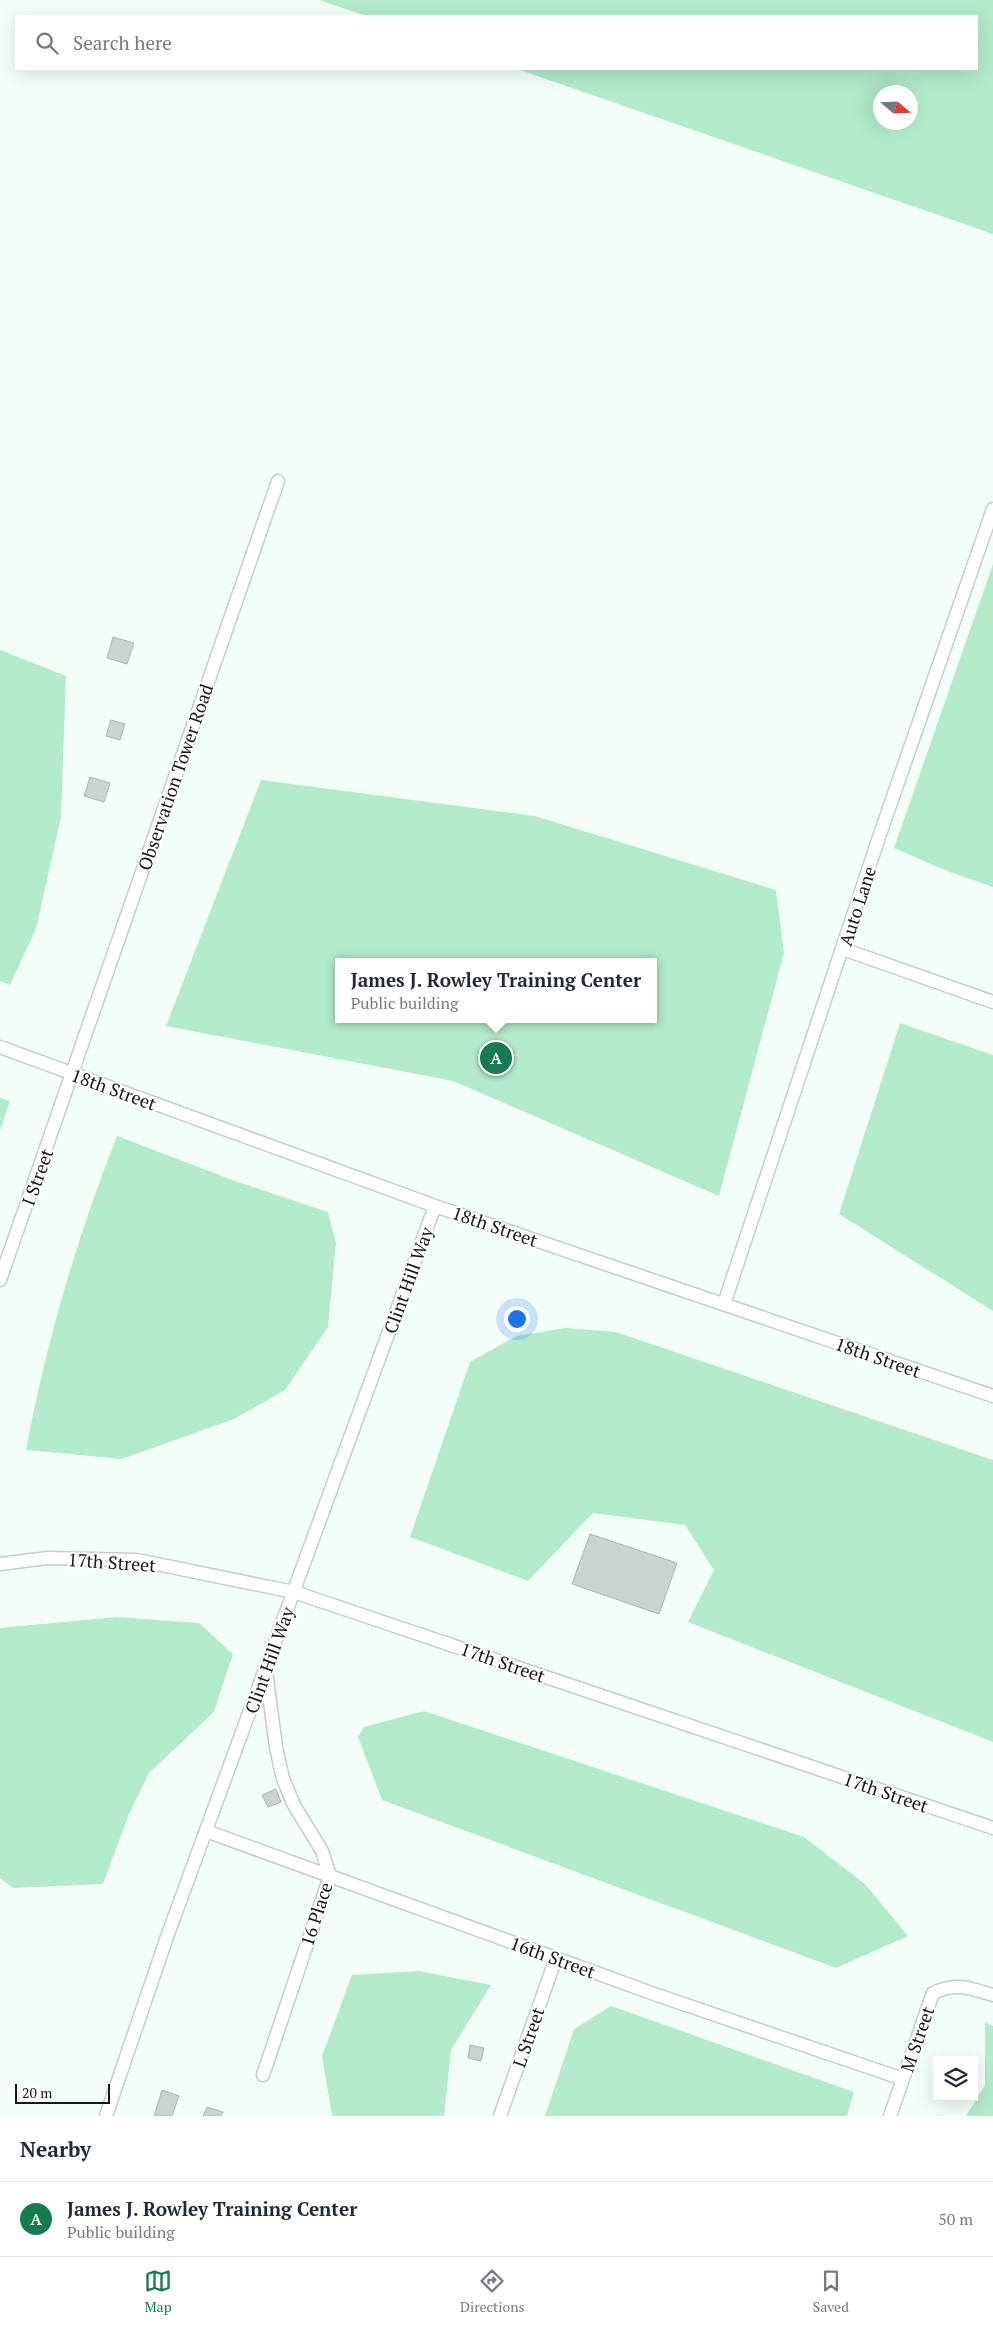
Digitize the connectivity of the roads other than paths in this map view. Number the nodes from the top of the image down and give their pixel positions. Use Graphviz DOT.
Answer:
graph roads {
  1 [pos="278,481"];
  2 [pos="993,509"];
  3 [pos="843,949"];
  4 [pos="993,1002"];
  5 [pos="0,1047"];
  6 [pos="73,1074"];
  7 [pos="436,1206"];
  8 [pos="0,1280"];
  9 [pos="724,1304"];
  10 [pos="993,1396"];
  11 [pos="0,1564"];
  12 [pos="294,1592"];
  13 [pos="266,1668"];
  14 [pos="993,1828"];
  15 [pos="206,1832"];
  16 [pos="330,1876"];
  17 [pos="556,1958"];
  18 [pos="993,1995"];
  19 [pos="263,2075"];
  20 [pos="903,2079"];
  21 [pos="106,2116"];
  22 [pos="500,2116"];
  23 [pos="890,2116"];
  1 -- 6 [label="lane, Observation Tower Road"];
  2 -- 3 [label="lane, Auto Lane"];
  3 -- 4 [label="lane"];
  3 -- 9 [label="lane, Auto Lane"];
  5 -- 6 [label="lane, 18th Street"];
  6 -- 7 [label="lane, 18th Street"];
  6 -- 8 [label="lane, I Street"];
  7 -- 9 [label="lane, 18th Street"];
  7 -- 12 [label="lane, Clint Hill Way"];
  9 -- 10 [label="lane, 18th Street"];
  11 -- 12 [label="lane, 17th Street"];
  12 -- 13 [label="lane, Clint Hill Way"];
  12 -- 14 [label="lane, 17th Street"];
  13 -- 15 [label="lane, Clint Hill Way"];
  13 -- 16 [label="lane, 16 Place"];
  15 -- 16 [label="lane, 16th Street"];
  15 -- 21 [label="lane, Clint Hill Way"];
  16 -- 17 [label="lane, 16th Street"];
  16 -- 19 [label="lane, 16 Place"];
  17 -- 20 [label="lane, 16th Street"];
  17 -- 22 [label="lane, L Street"];
  18 -- 20 [label="lane, M Street"];
  20 -- 23 [label="lane, M Street"];
}
